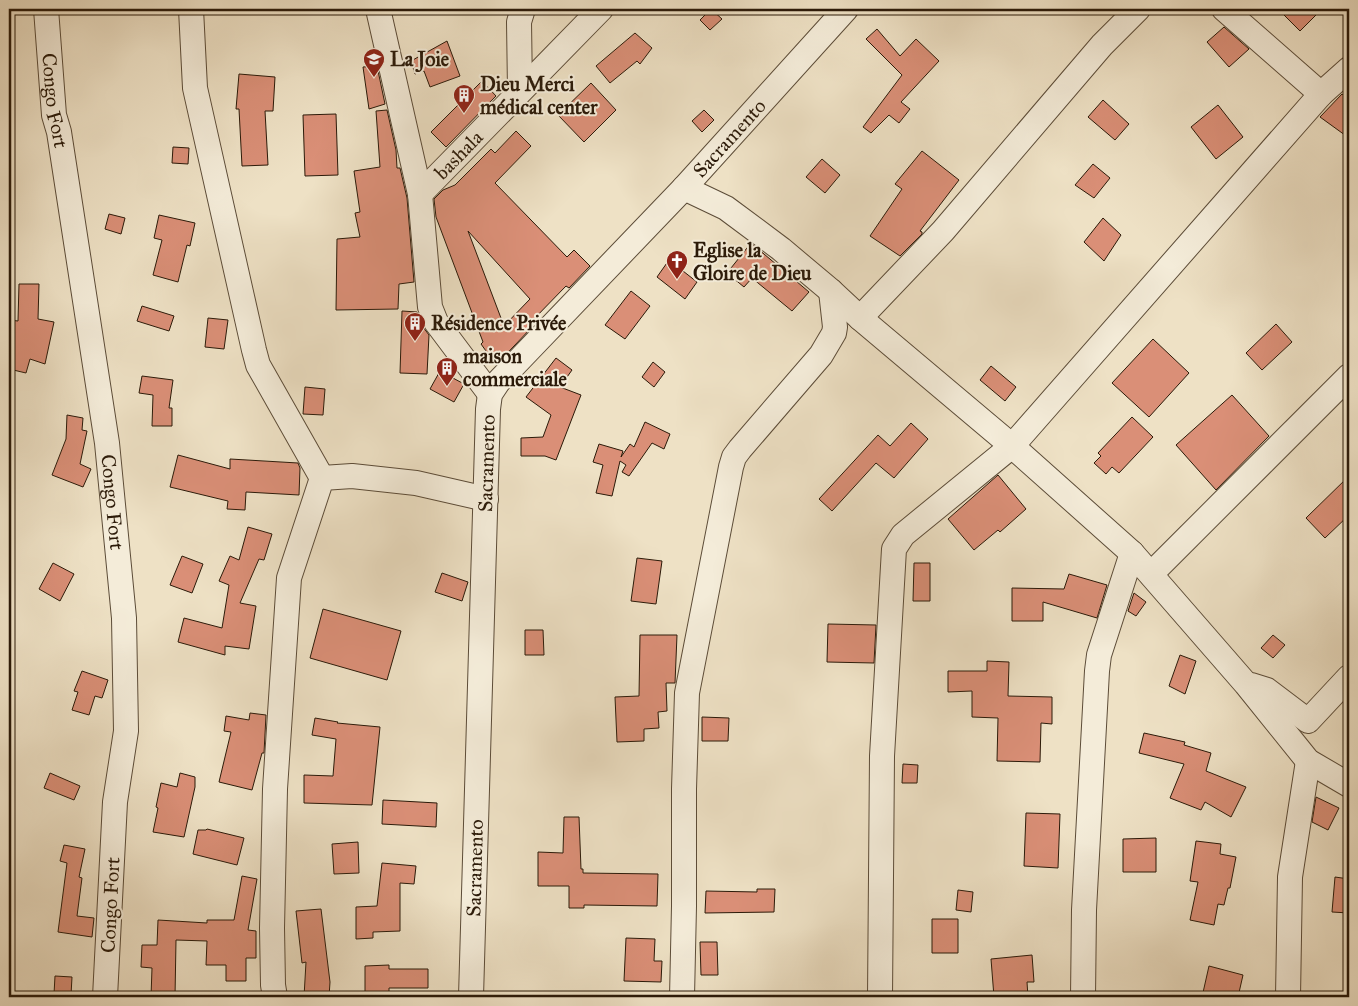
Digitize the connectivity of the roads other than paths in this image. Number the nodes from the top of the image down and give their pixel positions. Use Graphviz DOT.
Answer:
graph roads {
  1 [pos="46,9"];
  2 [pos="192,9"];
  3 [pos="378,9"];
  4 [pos="523,9"];
  5 [pos="601,9"];
  6 [pos="846,9"];
  7 [pos="1138,9"];
  8 [pos="1224,9"];
  9 [pos="1349,69"];
  10 [pos="520,90"];
  11 [pos="1321,94"];
  12 [pos="684,188"];
  13 [pos="420,194"];
  14 [pos="831,291"];
  15 [pos="860,318"];
  16 [pos="1349,376"];
  17 [pos="490,394"];
  18 [pos="1012,446"];
  19 [pos="322,478"];
  20 [pos="486,499"];
  21 [pos="1132,553"];
  22 [pos="1151,574"];
  23 [pos="1349,677"];
  24 [pos="1246,684"];
  25 [pos="1308,761"];
  26 [pos="1349,785"];
  27 [pos="105,997"];
  28 [pos="275,997"];
  29 [pos="471,997"];
  30 [pos="682,997"];
  31 [pos="880,997"];
  32 [pos="1083,997"];
  33 [pos="1288,997"];
  1 -- 27 [label="street, Congo Fort"];
  2 -- 19 [label="street"];
  3 -- 13 [label="street"];
  4 -- 10 [label="street"];
  5 -- 10 [label="street, bashala"];
  6 -- 12 [label="street, Sacramento"];
  7 -- 15 [label="street"];
  8 -- 11 [label="street"];
  9 -- 11 [label="street"];
  10 -- 13 [label="street, bashala"];
  11 -- 18 [label="street"];
  12 -- 14 [label="street"];
  12 -- 17 [label="street, Sacramento"];
  13 -- 17 [label="street"];
  14 -- 15 [label="street"];
  14 -- 30 [label="street"];
  15 -- 18 [label="street"];
  16 -- 22 [label="street"];
  17 -- 20 [label="street, Sacramento"];
  18 -- 21 [label="street"];
  18 -- 31 [label="street"];
  19 -- 20 [label="street"];
  19 -- 28 [label="street"];
  20 -- 29 [label="street, Sacramento"];
  21 -- 22 [label="street"];
  21 -- 32 [label="street"];
  22 -- 24 [label="street"];
  23 -- 24 [label="street"];
  24 -- 25 [label="street"];
  25 -- 26 [label="street"];
  25 -- 33 [label="street"];
}
